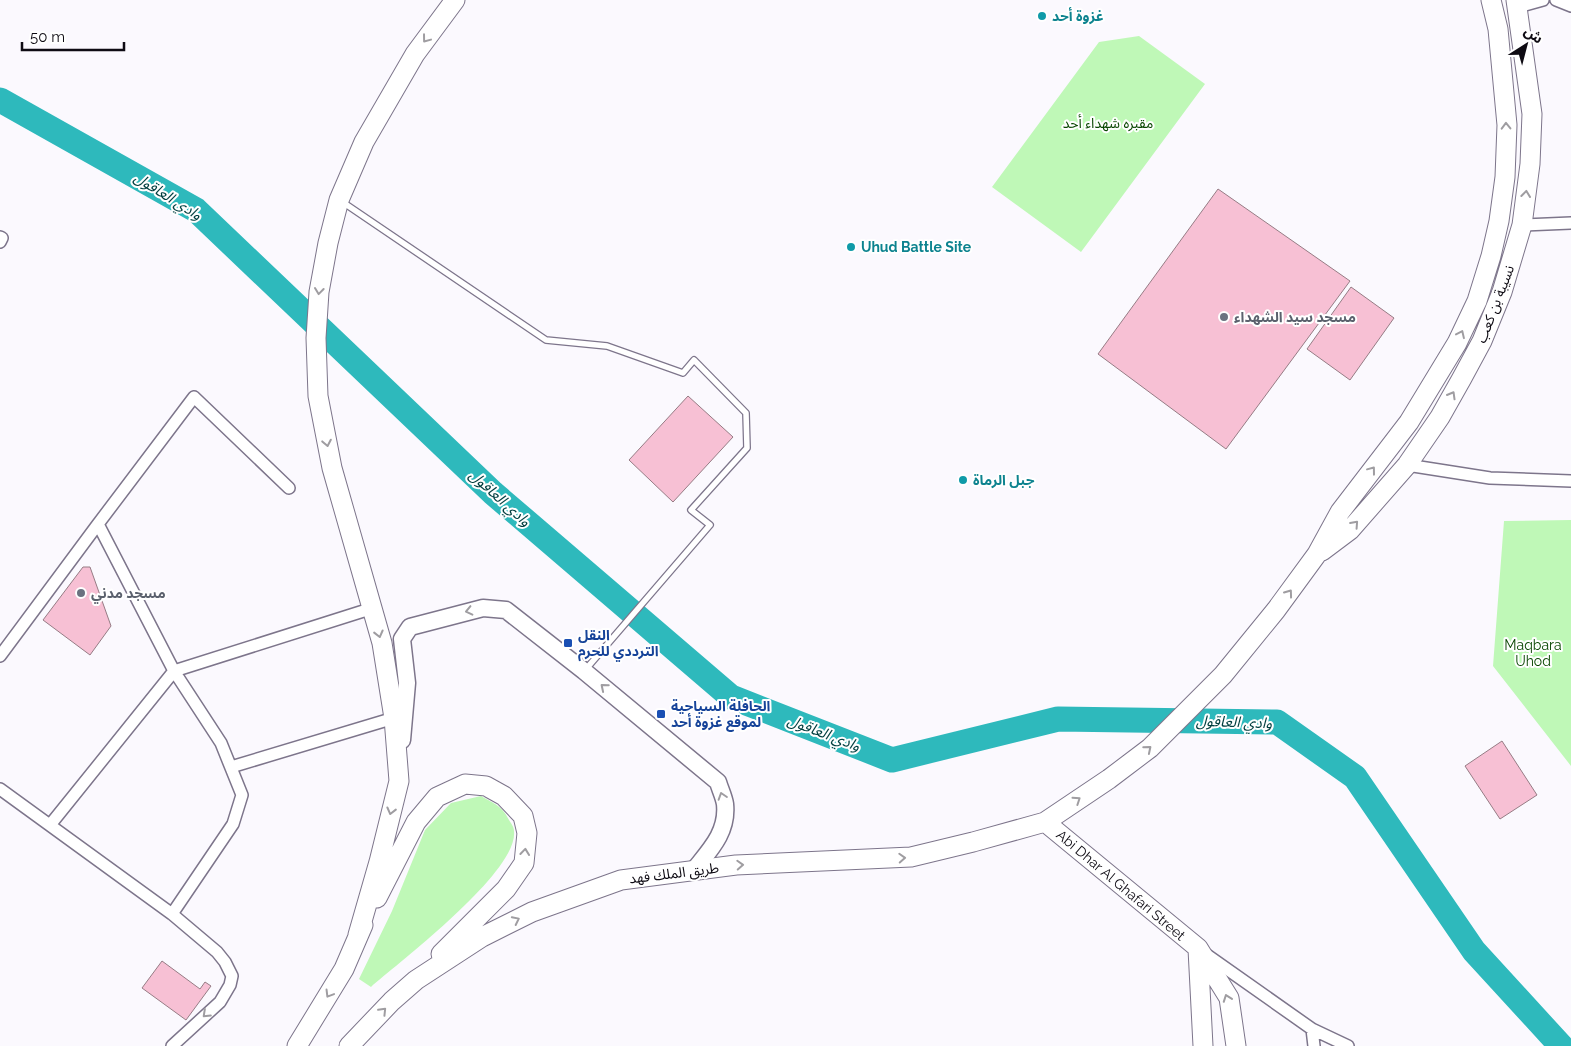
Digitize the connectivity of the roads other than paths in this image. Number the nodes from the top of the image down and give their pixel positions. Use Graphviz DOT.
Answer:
graph roads {
  1 [pos="455,0"];
  2 [pos="1491,0"];
  3 [pos="1542,0"];
  4 [pos="1556,0"];
  5 [pos="1517,4"];
  6 [pos="1571,6"];
  7 [pos="339,200"];
  8 [pos="1571,224"];
  9 [pos="1522,225"];
  10 [pos="0,237"];
  11 [pos="0,242"];
  12 [pos="1407,465"];
  13 [pos="1571,481"];
  14 [pos="289,488"];
  15 [pos="98,524"];
  16 [pos="1317,554"];
  17 [pos="373,608"];
  18 [pos="0,656"];
  19 [pos="174,671"];
  20 [pos="584,671"];
  21 [pos="394,718"];
  22 [pos="230,767"];
  23 [pos="398,780"];
  24 [pos="0,789"];
  25 [pos="1045,822"];
  26 [pos="50,825"];
  27 [pos="694,870"];
  28 [pos="172,914"];
  29 [pos="358,935"];
  30 [pos="1198,948"];
  31 [pos="416,980"];
  32 [pos="1312,1029"];
  33 [pos="172,1046"];
  34 [pos="297,1046"];
  35 [pos="348,1046"];
  36 [pos="1203,1046"];
  37 [pos="1236,1046"];
  38 [pos="1314,1046"];
  39 [pos="1348,1046"];
  1 -- 7 [label="main road, one-way"];
  16 -- 2 [label="main road, one-way"];
  3 -- 5 [label="street"];
  4 -- 6 [label="street"];
  9 -- 5 [label="main road, نسيبة بن كعب, one-way"];
  7 -- 17 [label="main road, one-way"];
  7 -- 20 [label="lane"];
  8 -- 9 [label="street"];
  12 -- 9 [label="main road, نسيبة بن كعب, one-way"];
  10 -- 11 [label="street"];
  12 -- 13 [label="street"];
  16 -- 12 [label="main road, نسيبة بن كعب, one-way"];
  14 -- 15 [label="street"];
  15 -- 18 [label="street"];
  15 -- 19 [label="street"];
  25 -- 16 [label="main road, طريق الملك فهد, one-way"];
  17 -- 19 [label="street"];
  17 -- 21 [label="main road, one-way"];
  19 -- 22 [label="street"];
  19 -- 26 [label="street"];
  20 -- 23 [label="street, one-way"];
  27 -- 20 [label="street, one-way"];
  21 -- 22 [label="street"];
  21 -- 23 [label="main road"];
  22 -- 28 [label="street"];
  23 -- 29 [label="main road, one-way"];
  24 -- 26 [label="street"];
  27 -- 25 [label="main road, طريق الملك فهد, one-way"];
  25 -- 30 [label="main road, Abi Dhar Al Ghafari Street"];
  26 -- 28 [label="street"];
  31 -- 27 [label="main road, طريق الملك فهد, one-way"];
  28 -- 33 [label="street, one-way"];
  31 -- 29 [label="main road, one-way"];
  29 -- 34 [label="main road, one-way"];
  30 -- 32 [label="street"];
  30 -- 36 [label="main road, Abi Dhar Al Ghafari Street"];
  37 -- 30 [label="main road, Abi Dhar Al Ghafari Street, one-way"];
  35 -- 31 [label="main road, طريق الملك فهد, one-way"];
  32 -- 38 [label="street"];
  32 -- 39 [label="street"];
}
